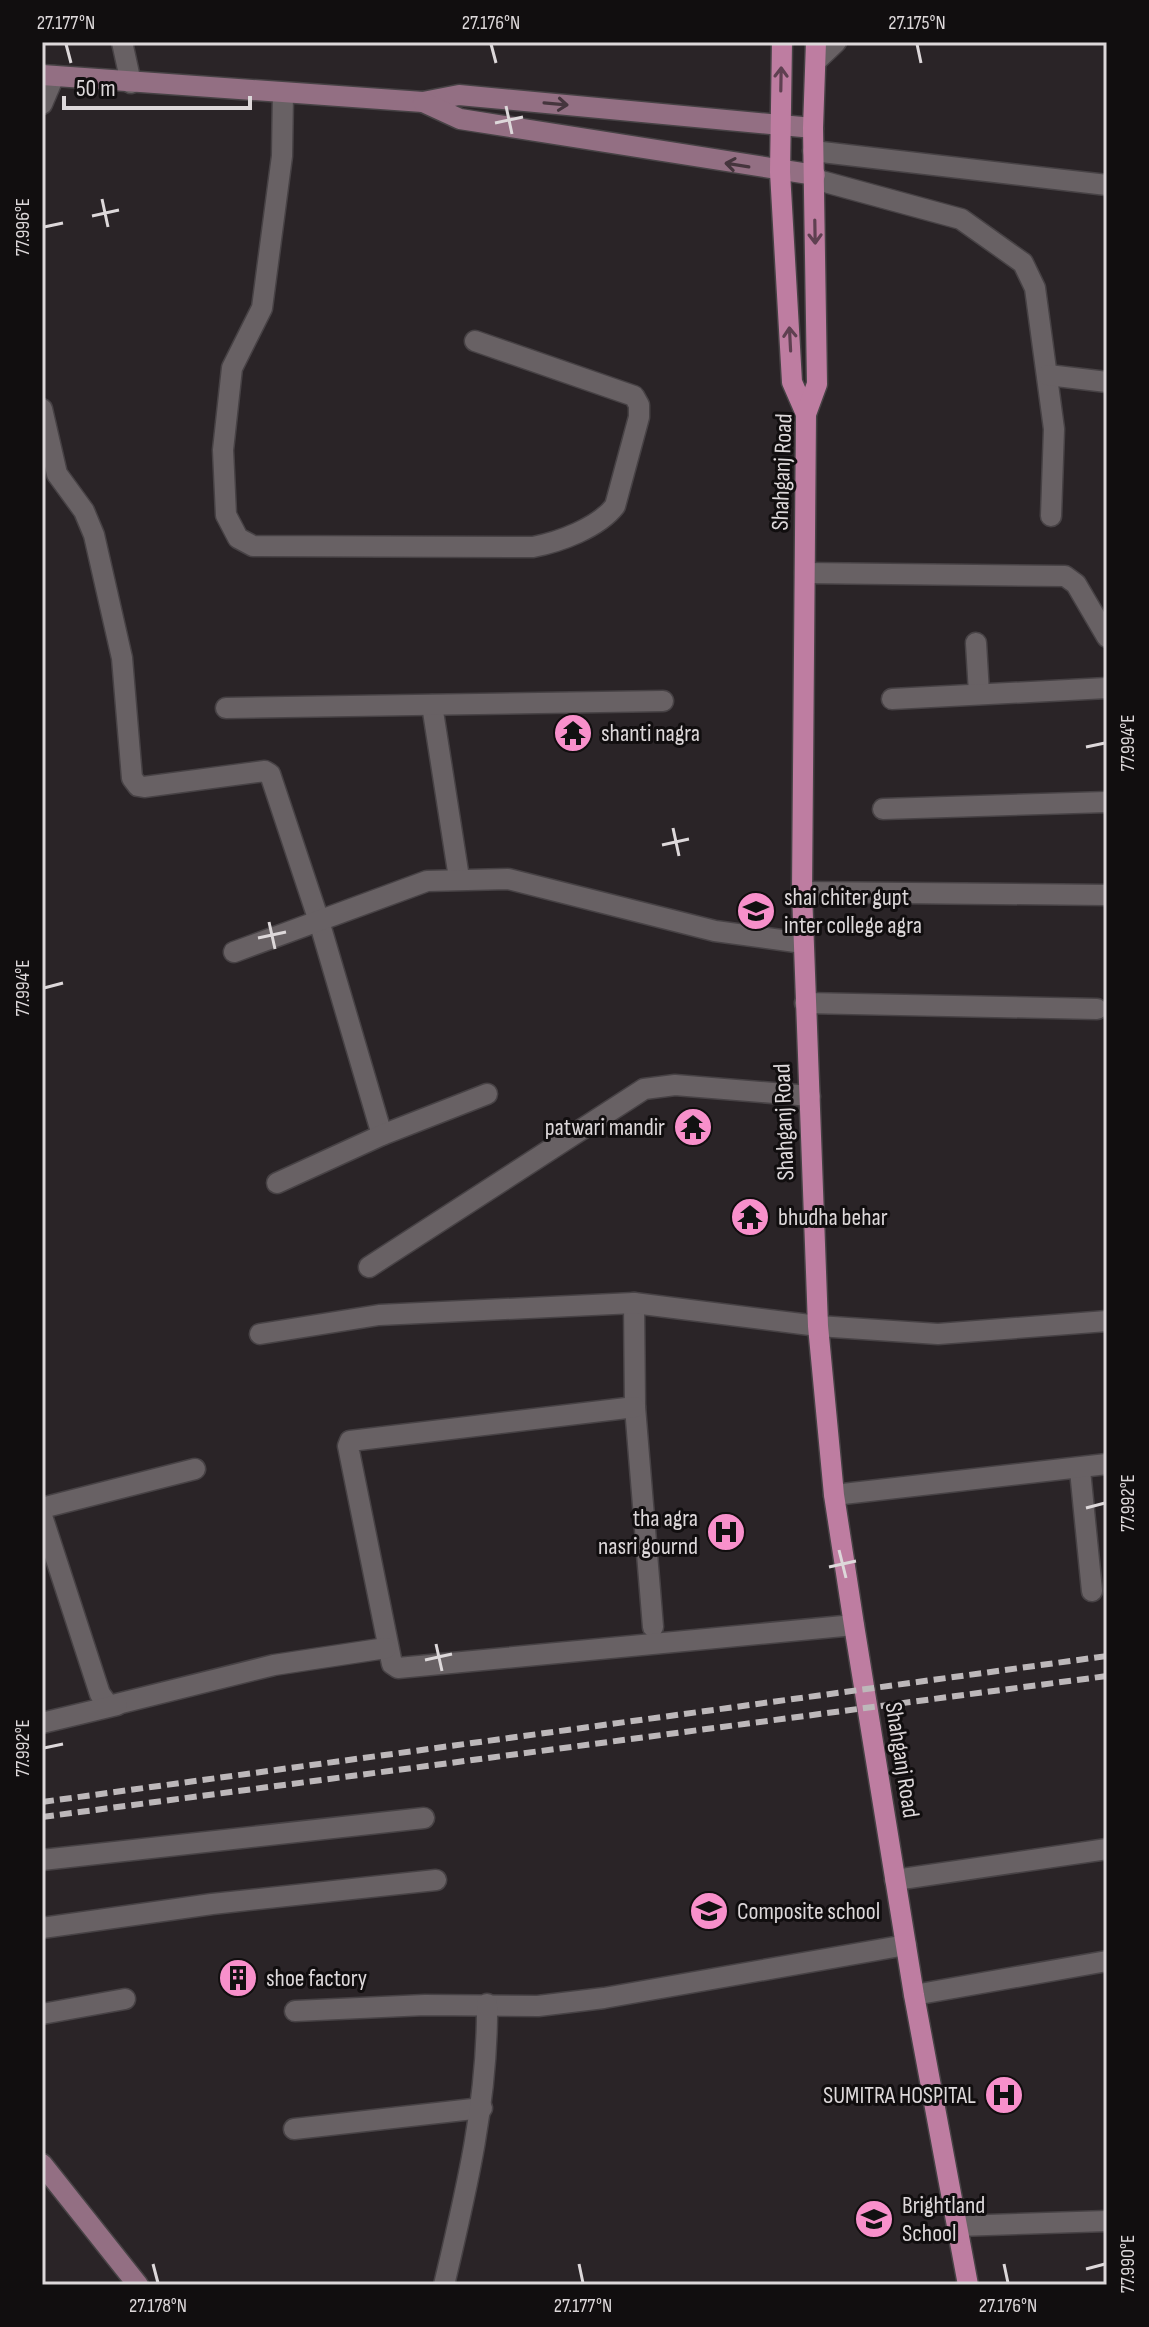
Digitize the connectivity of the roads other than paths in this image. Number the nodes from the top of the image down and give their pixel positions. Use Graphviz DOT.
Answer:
graph roads {
  1 [pos="122,42"];
  2 [pos="782,42"];
  3 [pos="836,42"];
  4 [pos="816,52"];
  5 [pos="48,76"];
  6 [pos="131,83"];
  7 [pos="283,93"];
  8 [pos="423,102"];
  9 [pos="42,104"];
  10 [pos="780,126"];
  11 [pos="813,128"];
  12 [pos="813,151"];
  13 [pos="780,172"];
  14 [pos="814,177"];
  15 [pos="1107,185"];
  16 [pos="475,341"];
  17 [pos="1048,375"];
  18 [pos="1107,382"];
  19 [pos="42,409"];
  20 [pos="806,414"];
  21 [pos="1051,516"];
  22 [pos="805,573"];
  23 [pos="1107,637"];
  24 [pos="976,643"];
  25 [pos="1107,688"];
  26 [pos="979,693"];
  27 [pos="892,699"];
  28 [pos="663,701"];
  29 [pos="432,705"];
  30 [pos="226,708"];
  31 [pos="1107,802"];
  32 [pos="883,809"];
  33 [pos="459,878"];
  34 [pos="802,892"];
  35 [pos="1107,895"];
  36 [pos="319,921"];
  37 [pos="803,943"];
  38 [pos="234,952"];
  39 [pos="805,1003"];
  40 [pos="1097,1009"];
  41 [pos="487,1094"];
  42 [pos="810,1096"];
  43 [pos="382,1135"];
  44 [pos="277,1183"];
  45 [pos="369,1267"];
  46 [pos="634,1303"];
  47 [pos="1107,1321"];
  48 [pos="818,1326"];
  49 [pos="260,1334"];
  50 [pos="635,1407"];
  51 [pos="1107,1464"];
  52 [pos="195,1469"];
  53 [pos="1080,1470"];
  54 [pos="834,1495"];
  55 [pos="42,1508"];
  56 [pos="42,1516"];
  57 [pos="1092,1591"];
  58 [pos="854,1625"];
  59 [pos="653,1627"];
  60 [pos="386,1648"];
  61 [pos="117,1705"];
  62 [pos="42,1723"];
  63 [pos="424,1818"];
  64 [pos="1107,1849"];
  65 [pos="42,1860"];
  66 [pos="436,1880"];
  67 [pos="895,1880"];
  68 [pos="42,1928"];
  69 [pos="906,1945"];
  70 [pos="1107,1961"];
  71 [pos="914,1995"];
  72 [pos="125,1999"];
  73 [pos="487,2004"];
  74 [pos="295,2011"];
  75 [pos="42,2014"];
  76 [pos="482,2108"];
  77 [pos="294,2129"];
  78 [pos="42,2164"];
  79 [pos="1107,2221"];
  80 [pos="958,2226"];
  81 [pos="138,2285"];
  82 [pos="444,2285"];
  83 [pos="968,2285"];
  1 -- 6 [label="street"];
  10 -- 2 [label="main road, one-way"];
  3 -- 4 [label="street"];
  4 -- 11 [label="main road, Shahganj Road"];
  5 -- 6 [label="main road"];
  5 -- 9 [label="street"];
  6 -- 7 [label="main road"];
  7 -- 8 [label="main road"];
  7 -- 16 [label="street"];
  8 -- 10 [label="main road, one-way"];
  13 -- 8 [label="main road, one-way"];
  10 -- 11 [label="main road"];
  10 -- 13 [label="main road"];
  11 -- 12 [label="main road, Shahganj Road"];
  12 -- 14 [label="main road, Shahganj Road"];
  12 -- 15 [label="street"];
  13 -- 14 [label="main road"];
  20 -- 13 [label="main road, one-way"];
  14 -- 17 [label="street"];
  14 -- 20 [label="main road, Shahganj Road, one-way"];
  17 -- 18 [label="street"];
  17 -- 21 [label="street"];
  19 -- 36 [label="street"];
  20 -- 22 [label="main road, Shahganj Road"];
  22 -- 23 [label="street"];
  22 -- 34 [label="main road, Shahganj Road"];
  24 -- 26 [label="street"];
  25 -- 26 [label="street"];
  26 -- 27 [label="street"];
  28 -- 29 [label="street"];
  29 -- 30 [label="street"];
  29 -- 33 [label="street"];
  31 -- 32 [label="street"];
  33 -- 36 [label="street"];
  33 -- 37 [label="street"];
  34 -- 35 [label="street"];
  34 -- 37 [label="main road, Shahganj Road"];
  36 -- 38 [label="street"];
  36 -- 43 [label="street"];
  37 -- 39 [label="main road, Shahganj Road"];
  39 -- 40 [label="street"];
  39 -- 42 [label="main road, Shahganj Road"];
  41 -- 43 [label="street"];
  42 -- 45 [label="street"];
  42 -- 48 [label="main road, Shahganj Road"];
  43 -- 44 [label="street"];
  46 -- 48 [label="street"];
  46 -- 49 [label="street"];
  46 -- 50 [label="street"];
  47 -- 48 [label="street"];
  48 -- 54 [label="main road, Shahganj Road"];
  50 -- 59 [label="street"];
  50 -- 60 [label="street"];
  51 -- 53 [label="street"];
  52 -- 55 [label="street"];
  53 -- 54 [label="street"];
  53 -- 57 [label="street"];
  54 -- 58 [label="main road, Shahganj Road"];
  56 -- 61 [label="street"];
  58 -- 60 [label="street"];
  58 -- 67 [label="main road, Shahganj Road"];
  60 -- 61 [label="street"];
  61 -- 62 [label="street"];
  63 -- 65 [label="street"];
  64 -- 67 [label="street"];
  66 -- 68 [label="street"];
  67 -- 69 [label="main road, Shahganj Road"];
  69 -- 71 [label="main road, Shahganj Road"];
  69 -- 73 [label="street"];
  70 -- 71 [label="street"];
  71 -- 80 [label="main road, Shahganj Road"];
  72 -- 75 [label="street"];
  73 -- 74 [label="street"];
  73 -- 76 [label="street"];
  76 -- 77 [label="street"];
  76 -- 82 [label="street"];
  78 -- 81 [label="main road"];
  79 -- 80 [label="street"];
  80 -- 83 [label="main road, Shahganj Road"];
}
